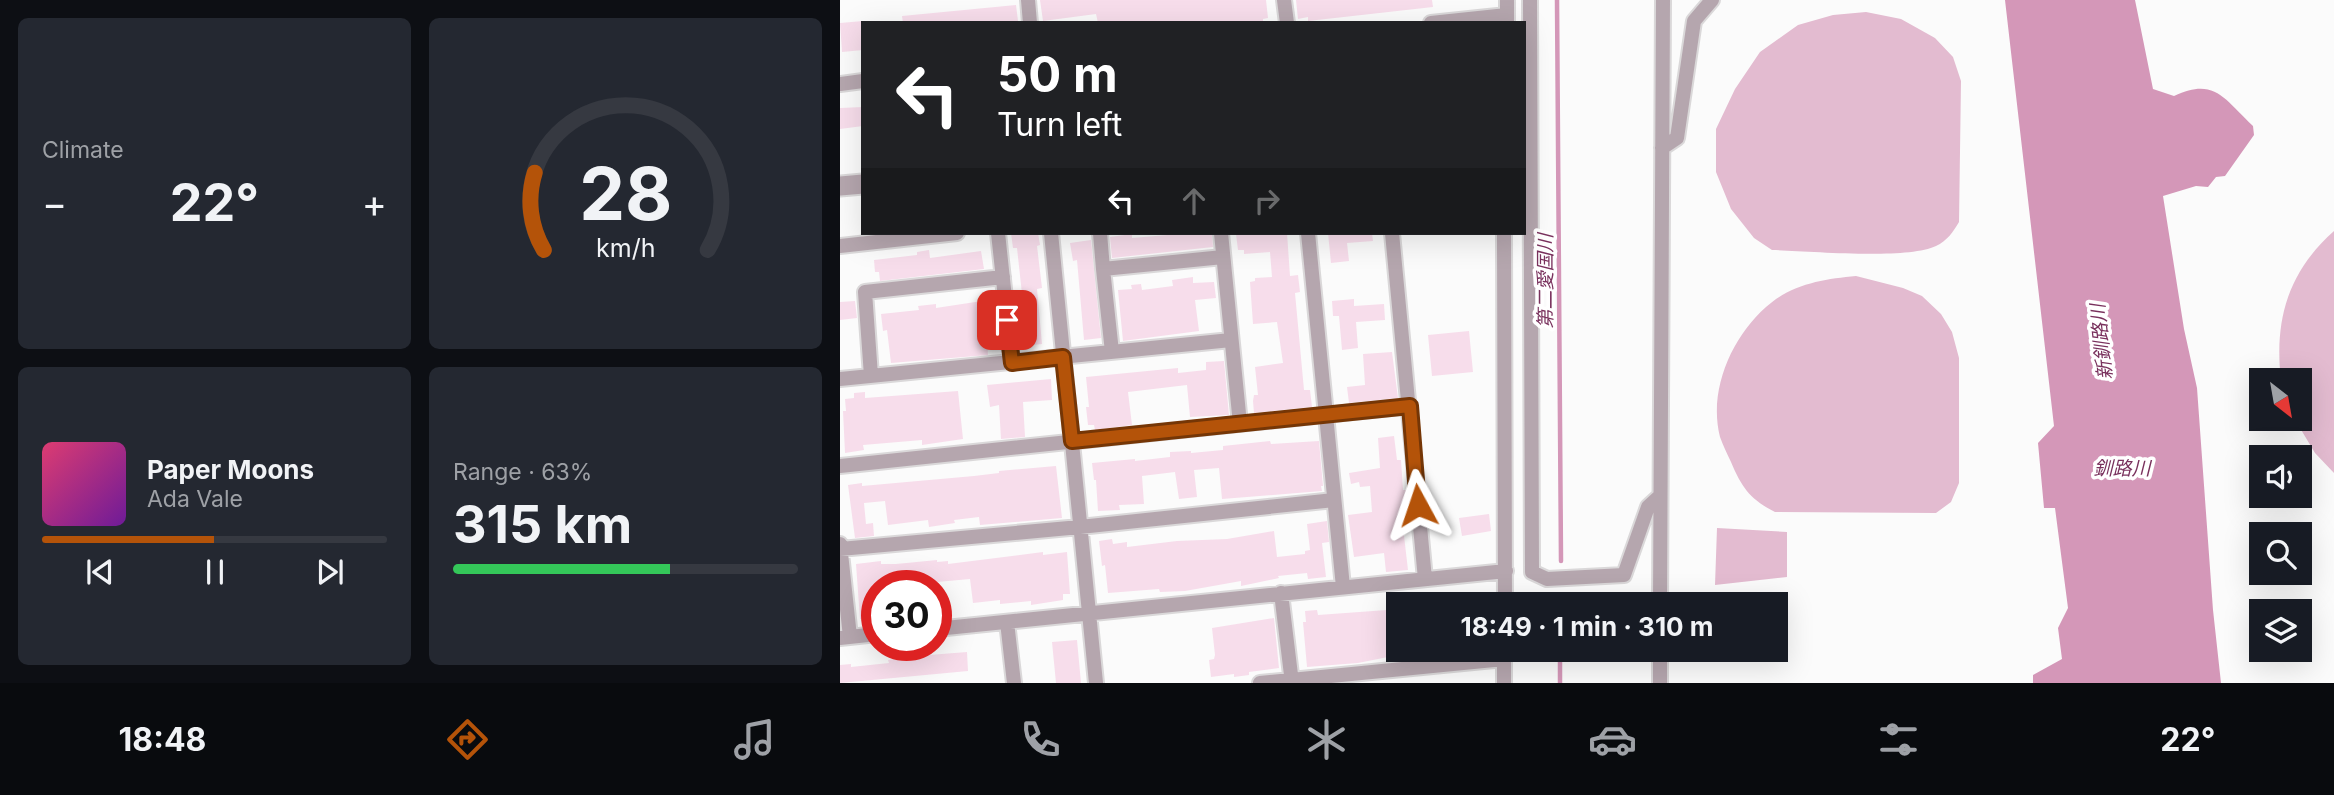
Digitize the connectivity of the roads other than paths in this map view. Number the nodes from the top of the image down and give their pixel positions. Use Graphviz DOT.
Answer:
graph roads {
  1 [pos="1028,0"];
  2 [pos="1284,0"];
  3 [pos="1507,0"];
  4 [pos="1530,0"];
  5 [pos="1662,0"];
  6 [pos="1712,0"];
  7 [pos="1507,19"];
  8 [pos="1031,21"];
  9 [pos="1287,21"];
  10 [pos="1469,21"];
  11 [pos="861,81"];
  12 [pos="840,84"];
  13 [pos="1662,148"];
  14 [pos="861,184"];
  15 [pos="840,186"];
  16 [pos="939,235"];
  17 [pos="998,235"];
  18 [pos="1051,235"];
  19 [pos="1100,235"];
  20 [pos="1221,235"];
  21 [pos="1308,235"];
  22 [pos="1392,235"];
  23 [pos="1504,235"];
  24 [pos="840,246"];
  25 [pos="1223,257"];
  26 [pos="1103,269"];
  27 [pos="1003,277"];
  28 [pos="1231,340"];
  29 [pos="1112,352"];
  30 [pos="1063,357"];
  31 [pos="1012,363"];
  32 [pos="871,376"];
  33 [pos="840,379"];
  34 [pos="1410,406"];
  35 [pos="1326,415"];
  36 [pos="1240,424"];
  37 [pos="1072,441"];
  38 [pos="840,466"];
  39 [pos="1660,496"];
  40 [pos="1334,500"];
  41 [pos="1080,527"];
  42 [pos="840,547"];
  43 [pos="1506,571"];
  44 [pos="1425,579"];
  45 [pos="1343,587"];
  46 [pos="1505,592"];
  47 [pos="1660,592"];
  48 [pos="1282,593"];
  49 [pos="1090,613"];
  50 [pos="1007,622"];
  51 [pos="952,627"];
  52 [pos="845,637"];
  53 [pos="1441,662"];
  54 [pos="1504,662"];
  55 [pos="1660,662"];
  56 [pos="1292,681"];
  57 [pos="1014,683"];
  58 [pos="1096,683"];
  59 [pos="1260,683"];
  60 [pos="1504,683"];
  61 [pos="1660,683"];
  1 -- 8 [label="street"];
  2 -- 9 [label="street"];
  3 -- 7 [label="street"];
  4 -- 39 [label="street"];
  5 -- 13 [label="street"];
  6 -- 13 [label="street"];
  7 -- 10 [label="street"];
  11 -- 12 [label="street"];
  13 -- 39 [label="street"];
  14 -- 15 [label="street"];
  16 -- 24 [label="street"];
  17 -- 27 [label="street"];
  18 -- 30 [label="street"];
  19 -- 26 [label="street"];
  20 -- 25 [label="street"];
  21 -- 35 [label="street"];
  22 -- 34 [label="street"];
  23 -- 43 [label="street"];
  25 -- 26 [label="street"];
  25 -- 28 [label="street"];
  26 -- 29 [label="street"];
  27 -- 31 [label="street"];
  27 -- 32 [label="street"];
  28 -- 29 [label="street"];
  28 -- 36 [label="street"];
  29 -- 30 [label="street"];
  30 -- 31 [label="street"];
  30 -- 37 [label="street"];
  31 -- 32 [label="street"];
  32 -- 33 [label="street"];
  34 -- 35 [label="street"];
  34 -- 44 [label="street"];
  35 -- 36 [label="street"];
  35 -- 40 [label="street"];
  36 -- 37 [label="street"];
  37 -- 38 [label="street"];
  37 -- 41 [label="street"];
  39 -- 47 [label="street"];
  40 -- 41 [label="street"];
  40 -- 45 [label="street"];
  41 -- 42 [label="street"];
  41 -- 49 [label="street"];
  42 -- 52 [label="street"];
  43 -- 44 [label="street"];
  43 -- 46 [label="street"];
  44 -- 45 [label="street"];
  45 -- 48 [label="street"];
  48 -- 49 [label="street"];
  48 -- 56 [label="street"];
  49 -- 50 [label="street"];
  49 -- 58 [label="street"];
  50 -- 51 [label="street"];
  50 -- 57 [label="street"];
  53 -- 56 [label="street"];
  54 -- 60 [label="street"];
  55 -- 61 [label="street"];
  56 -- 59 [label="street"];
}
